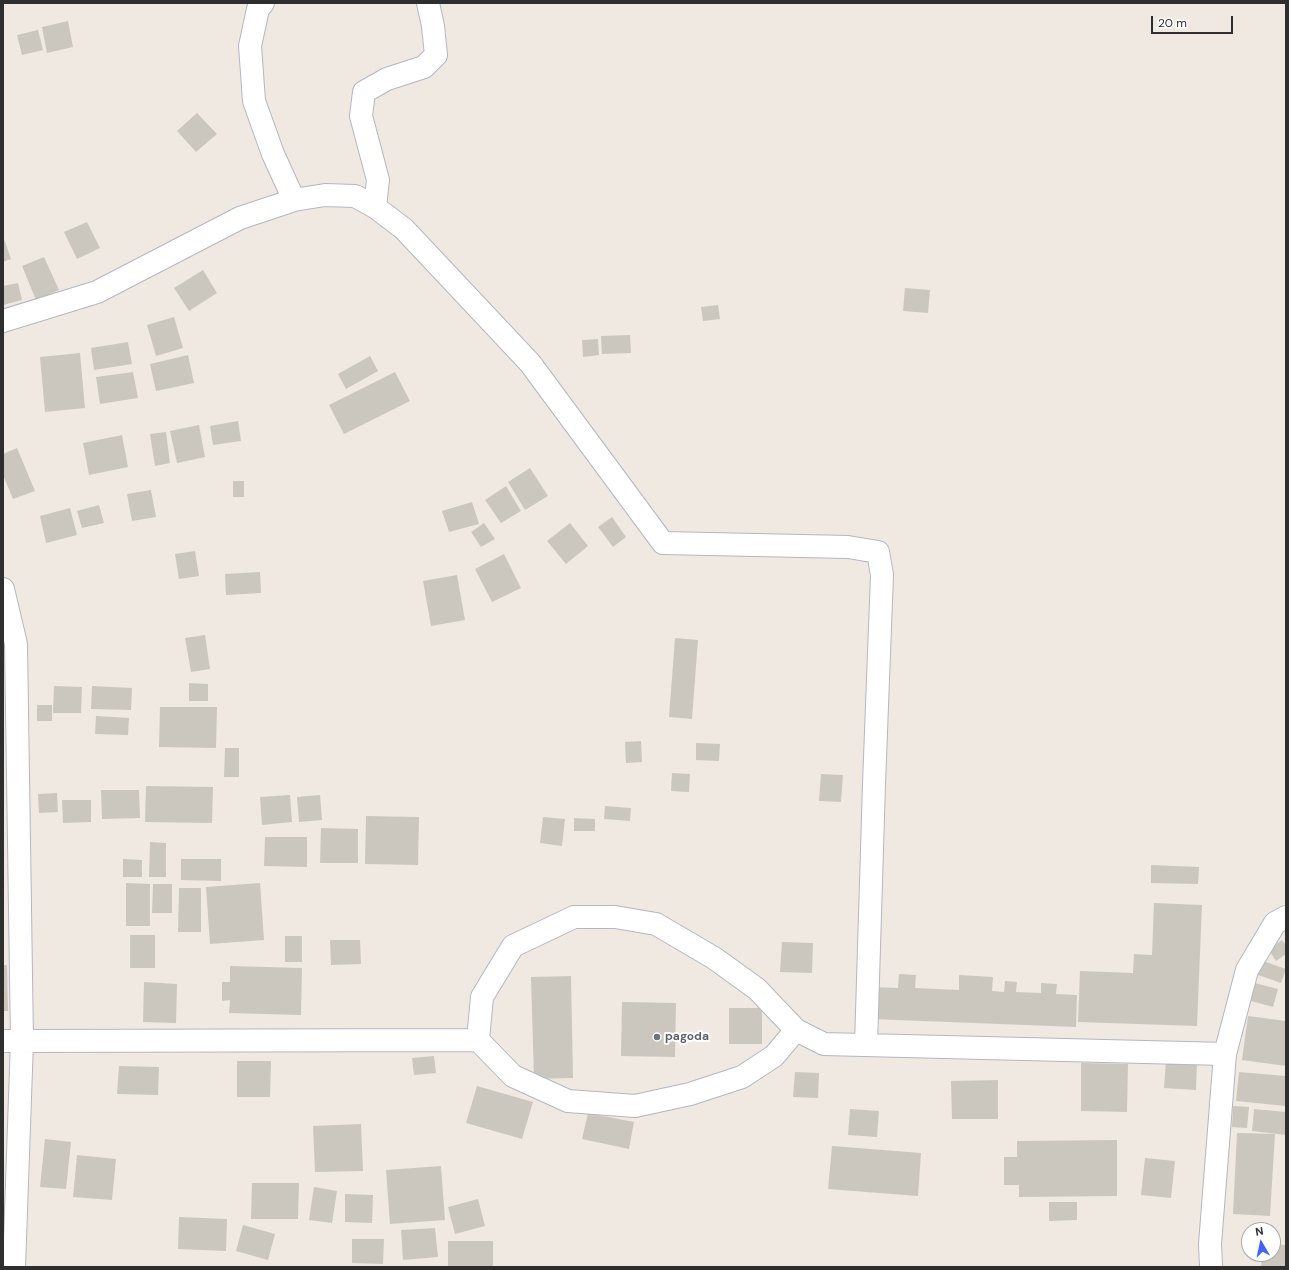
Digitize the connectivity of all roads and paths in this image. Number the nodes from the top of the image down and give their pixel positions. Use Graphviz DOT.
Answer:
graph roads {
  1 [pos="263,3"];
  2 [pos="428,3"];
  3 [pos="294,200"];
  4 [pos="375,207"];
  5 [pos="3,321"];
  6 [pos="3,589"];
  7 [pos="1286,917"];
  8 [pos="796,1030"];
  9 [pos="478,1040"];
  10 [pos="12,1041"];
  11 [pos="866,1046"];
  12 [pos="1225,1054"];
  13 [pos="14,1267"];
  14 [pos="1211,1267"];
  1 -- 3 [label="street"];
  2 -- 4 [label="street"];
  3 -- 4 [label="street"];
  3 -- 5 [label="street"];
  4 -- 11 [label="street"];
  6 -- 10 [label="street"];
  7 -- 12 [label="street"];
  8 -- 9 [label="street"];
  8 -- 9 [label="street"];
  8 -- 11 [label="street"];
  9 -- 10 [label="street"];
  10 -- 13 [label="street"];
  11 -- 12 [label="street"];
  12 -- 14 [label="street"];
}
